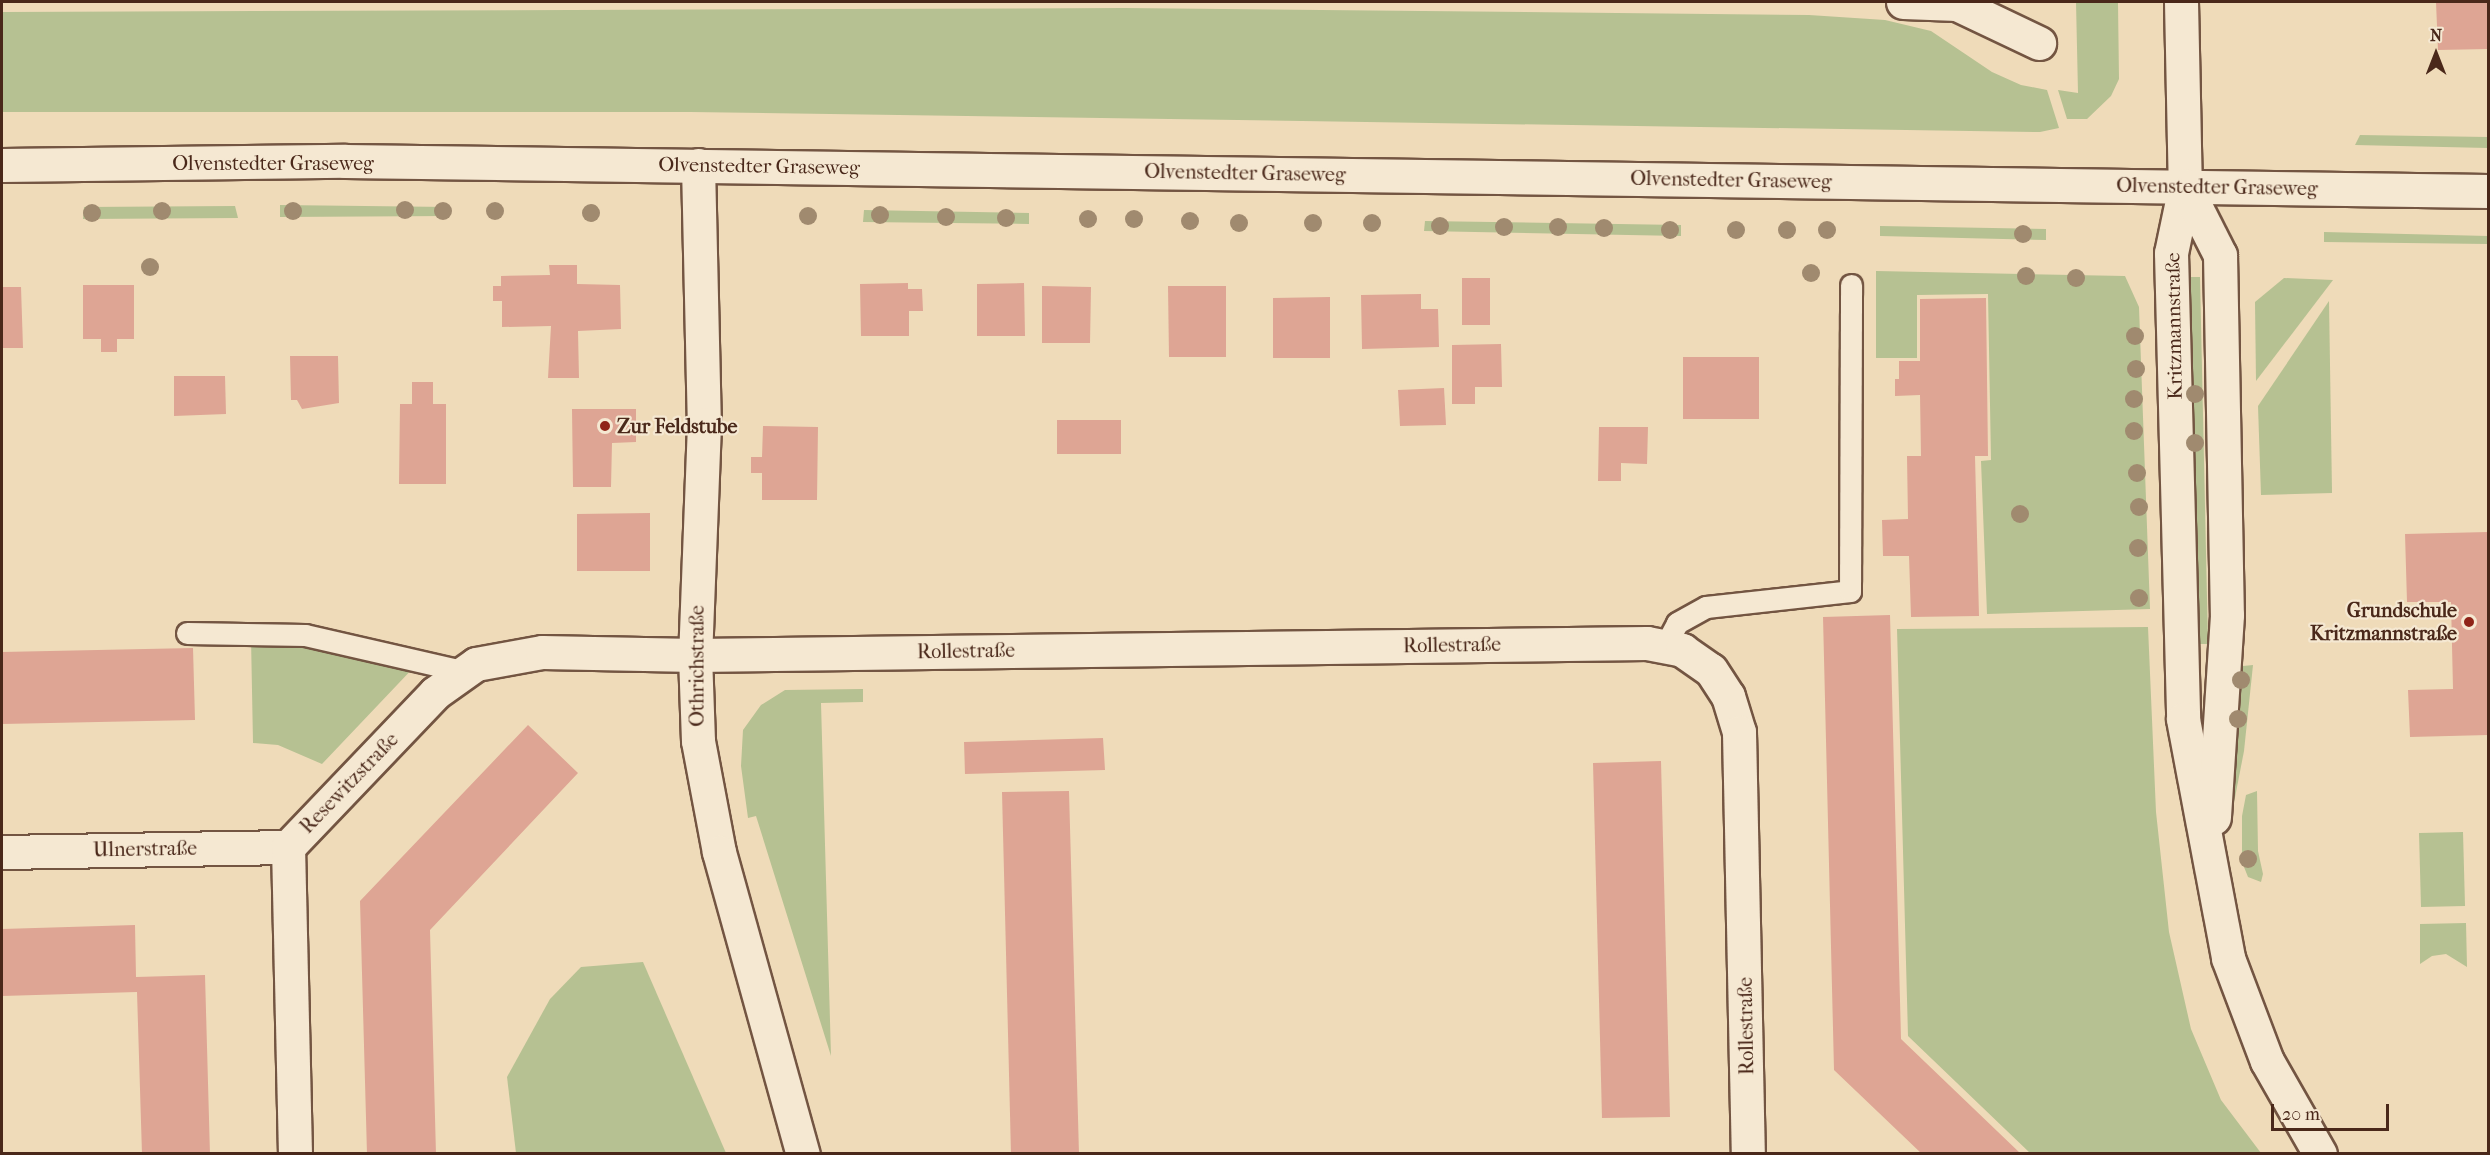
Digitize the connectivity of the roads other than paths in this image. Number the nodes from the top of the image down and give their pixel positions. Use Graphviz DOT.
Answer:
graph roads {
  1 [pos="1903,2"];
  2 [pos="2181,2"];
  3 [pos="2039,43"];
  4 [pos="2,165"];
  5 [pos="698,165"];
  6 [pos="2185,186"];
  7 [pos="2488,191"];
  8 [pos="1851,285"];
  9 [pos="187,633"];
  10 [pos="1665,646"];
  11 [pos="695,655"];
  12 [pos="462,671"];
  13 [pos="288,847"];
  14 [pos="2,852"];
  15 [pos="2211,856"];
  16 [pos="295,1154"];
  17 [pos="803,1154"];
  18 [pos="1748,1154"];
  19 [pos="2320,1154"];
  1 -- 3 [label="street"];
  2 -- 6 [label="street"];
  4 -- 5 [label="street, Olvenstedter Graseweg"];
  5 -- 6 [label="street, Olvenstedter Graseweg"];
  5 -- 11 [label="street, Othrichstraße"];
  6 -- 7 [label="street, Olvenstedter Graseweg"];
  6 -- 15 [label="street, Kritzmannstraße"];
  6 -- 15 [label="street, Kritzmannstraße"];
  8 -- 10 [label="lane"];
  9 -- 12 [label="lane"];
  10 -- 11 [label="street, Rollestraße"];
  10 -- 18 [label="street, Rollestraße"];
  11 -- 12 [label="street, Resewitzstraße"];
  11 -- 17 [label="street, Othrichstraße"];
  12 -- 13 [label="street, Resewitzstraße"];
  13 -- 14 [label="street, Ulnerstraße"];
  13 -- 16 [label="street, Resewitzstraße"];
  15 -- 19 [label="street, Kritzmannstraße"];
}
